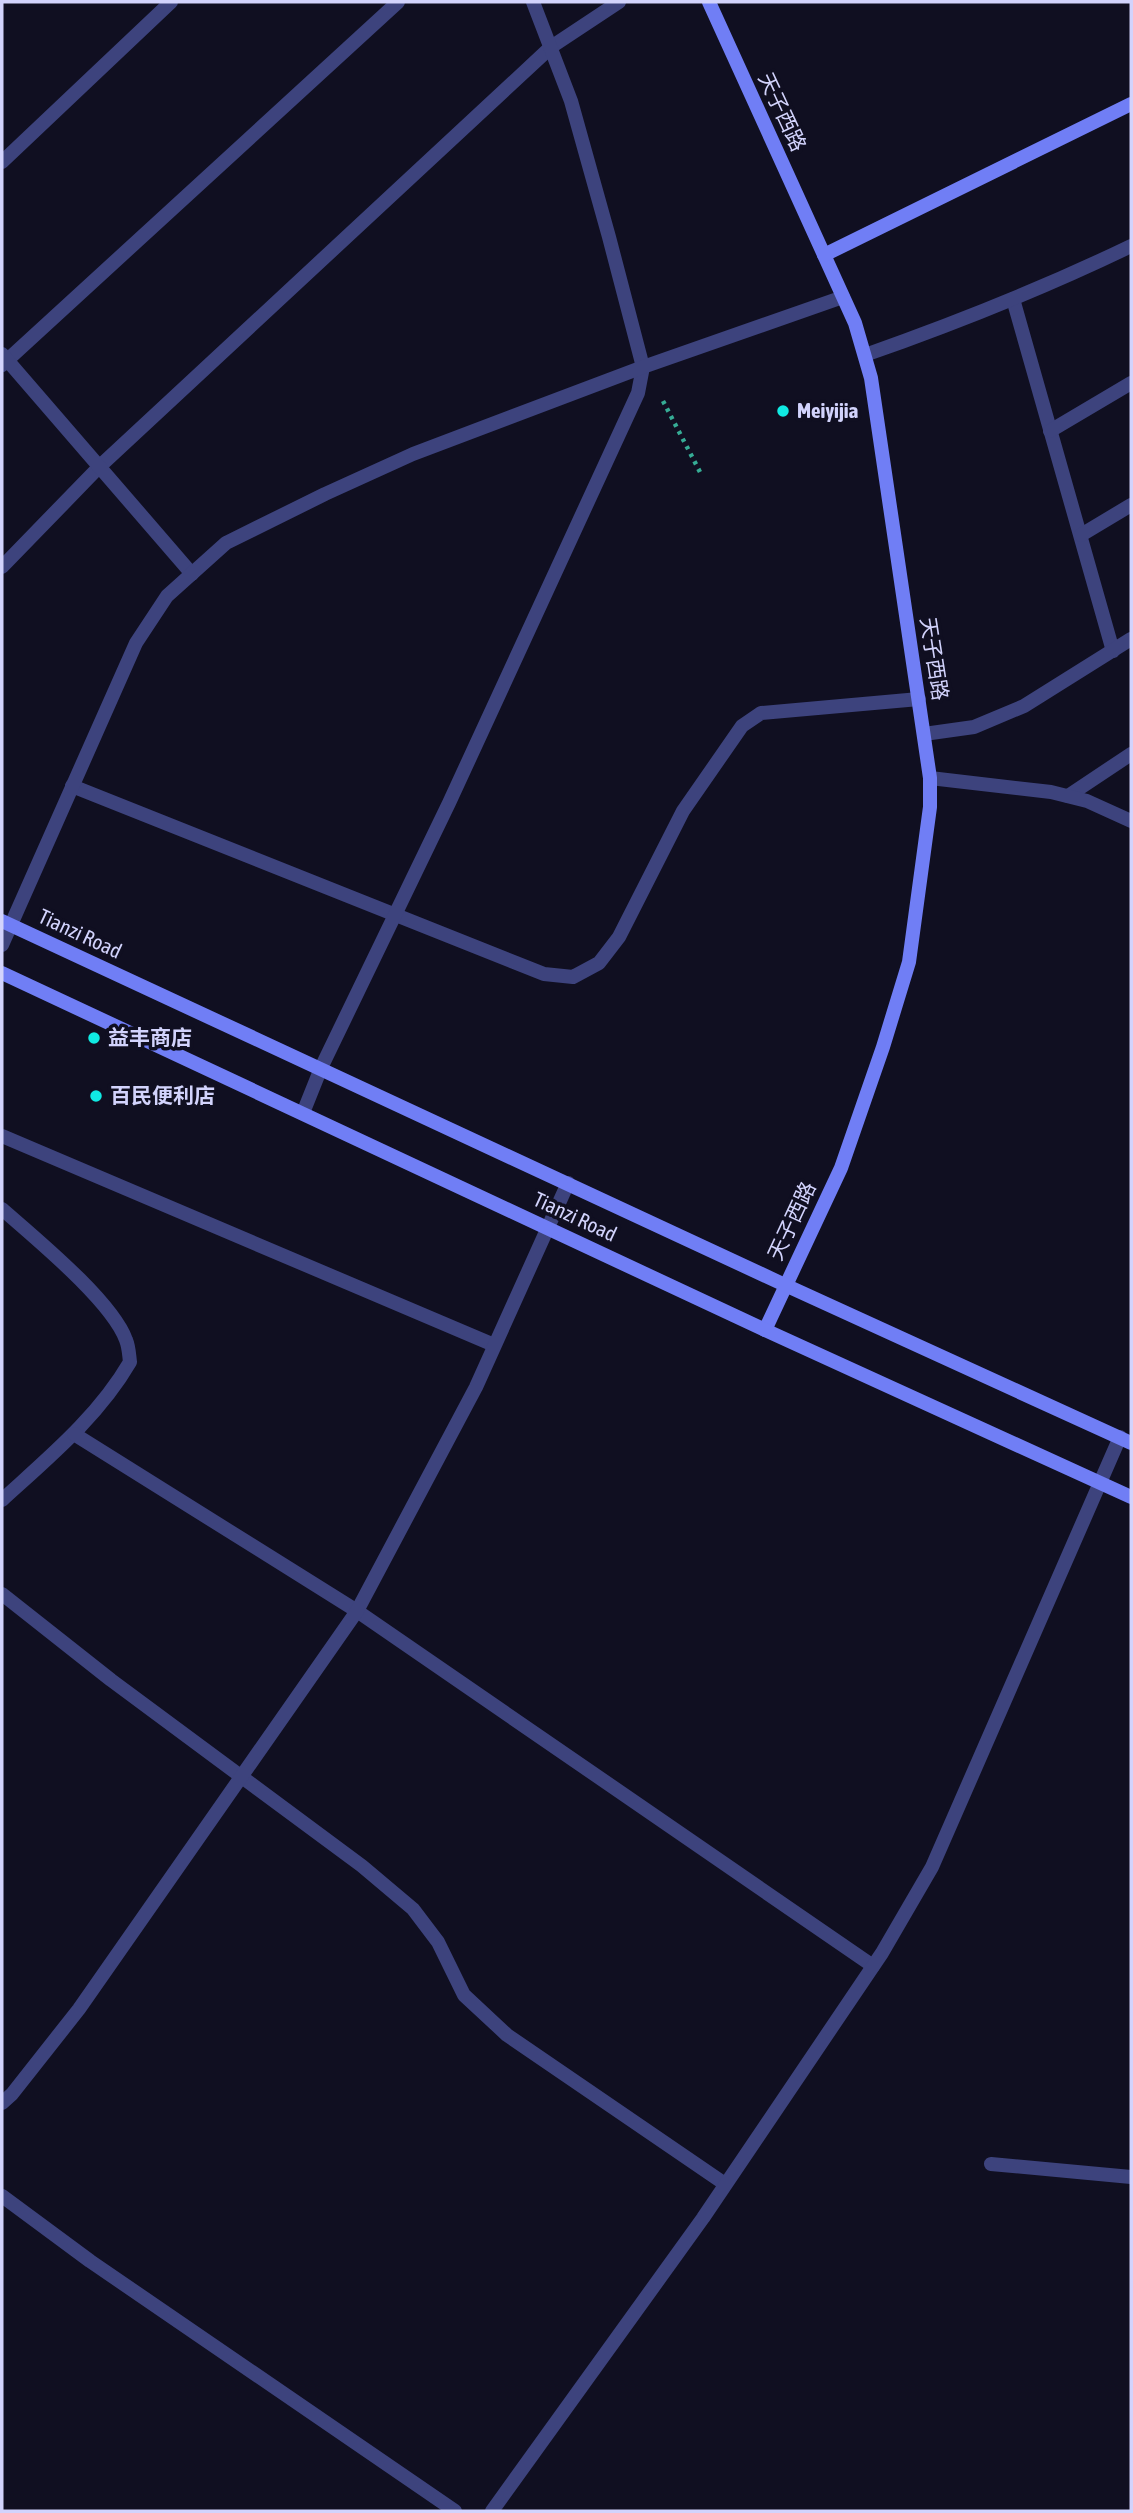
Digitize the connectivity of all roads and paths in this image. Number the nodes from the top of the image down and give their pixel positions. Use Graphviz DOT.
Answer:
graph roads {
  1 [pos="171,2"];
  2 [pos="398,2"];
  3 [pos="533,2"];
  4 [pos="619,2"];
  5 [pos="709,2"];
  6 [pos="551,47"];
  7 [pos="1131,104"];
  8 [pos="2,162"];
  9 [pos="1131,246"];
  10 [pos="824,255"];
  11 [pos="843,297"];
  12 [pos="1013,299"];
  13 [pos="865,355"];
  14 [pos="3,360"];
  15 [pos="643,367"];
  16 [pos="1131,383"];
  17 [pos="1050,431"];
  18 [pos="99,467"];
  19 [pos="701,472"];
  20 [pos="1131,505"];
  21 [pos="1080,535"];
  22 [pos="2,567"];
  23 [pos="192,574"];
  24 [pos="1131,639"];
  25 [pos="1113,651"];
  26 [pos="919,699"];
  27 [pos="924,734"];
  28 [pos="1131,754"];
  29 [pos="930,778"];
  30 [pos="72,786"];
  31 [pos="1068,796"];
  32 [pos="1131,821"];
  33 [pos="395,914"];
  34 [pos="6,923"];
  35 [pos="2,945"];
  36 [pos="2,973"];
  37 [pos="321,1068"];
  38 [pos="303,1114"];
  39 [pos="2,1136"];
  40 [pos="568,1182"];
  41 [pos="2,1209"];
  42 [pos="546,1227"];
  43 [pos="785,1285"];
  44 [pos="765,1330"];
  45 [pos="494,1345"];
  46 [pos="74,1434"];
  47 [pos="1125,1440"];
  48 [pos="1101,1483"];
  49 [pos="1131,1497"];
  50 [pos="2,1500"];
  51 [pos="2,1594"];
  52 [pos="358,1611"];
  53 [pos="240,1776"];
  54 [pos="873,1966"];
  55 [pos="2,2103"];
  56 [pos="991,2164"];
  57 [pos="1131,2177"];
  58 [pos="725,2184"];
  59 [pos="2,2196"];
  60 [pos="455,2511"];
  61 [pos="492,2511"];
  1 -- 8 [label="street"];
  2 -- 14 [label="street"];
  3 -- 6 [label="street"];
  4 -- 6 [label="street"];
  5 -- 10 [label="street, 天子西路"];
  6 -- 15 [label="street"];
  6 -- 18 [label="street"];
  7 -- 10 [label="street"];
  9 -- 12 [label="street"];
  10 -- 11 [label="street, 天子西路"];
  11 -- 13 [label="street, 天子西路"];
  11 -- 15 [label="street"];
  12 -- 13 [label="street"];
  12 -- 17 [label="street"];
  13 -- 26 [label="street, 天子西路"];
  14 -- 18 [label="street"];
  15 -- 19 [label="path"];
  15 -- 23 [label="street"];
  15 -- 33 [label="street"];
  16 -- 17 [label="street"];
  17 -- 21 [label="street"];
  18 -- 22 [label="street"];
  18 -- 23 [label="street"];
  20 -- 21 [label="street"];
  21 -- 25 [label="street"];
  23 -- 30 [label="street"];
  24 -- 25 [label="street"];
  25 -- 27 [label="street"];
  26 -- 27 [label="street, 天子西路"];
  26 -- 33 [label="street"];
  27 -- 29 [label="street, 天子西路"];
  28 -- 31 [label="street"];
  29 -- 31 [label="street"];
  29 -- 43 [label="street, 天子西路"];
  30 -- 33 [label="street"];
  30 -- 34 [label="street"];
  31 -- 32 [label="street"];
  33 -- 37 [label="street"];
  34 -- 35 [label="street"];
  34 -- 37 [label="street, Tianzi Road"];
  36 -- 38 [label="street, Tianzi Road"];
  37 -- 38 [label="street"];
  37 -- 40 [label="street, Tianzi Road"];
  38 -- 42 [label="street, Tianzi Road"];
  39 -- 45 [label="street"];
  40 -- 42 [label="street"];
  40 -- 43 [label="street, Tianzi Road"];
  41 -- 46 [label="street"];
  42 -- 44 [label="street, Tianzi Road"];
  42 -- 45 [label="street"];
  43 -- 44 [label="street, 天子西路"];
  43 -- 47 [label="street, Tianzi Road"];
  44 -- 48 [label="street, Tianzi Road"];
  45 -- 52 [label="street"];
  46 -- 50 [label="street"];
  46 -- 52 [label="street"];
  47 -- 48 [label="street"];
  48 -- 49 [label="street, Tianzi Road"];
  48 -- 54 [label="street"];
  51 -- 53 [label="street"];
  52 -- 53 [label="street"];
  52 -- 54 [label="street"];
  53 -- 55 [label="street"];
  53 -- 58 [label="street"];
  54 -- 58 [label="street"];
  56 -- 57 [label="street"];
  58 -- 61 [label="street"];
  59 -- 60 [label="street"];
}
